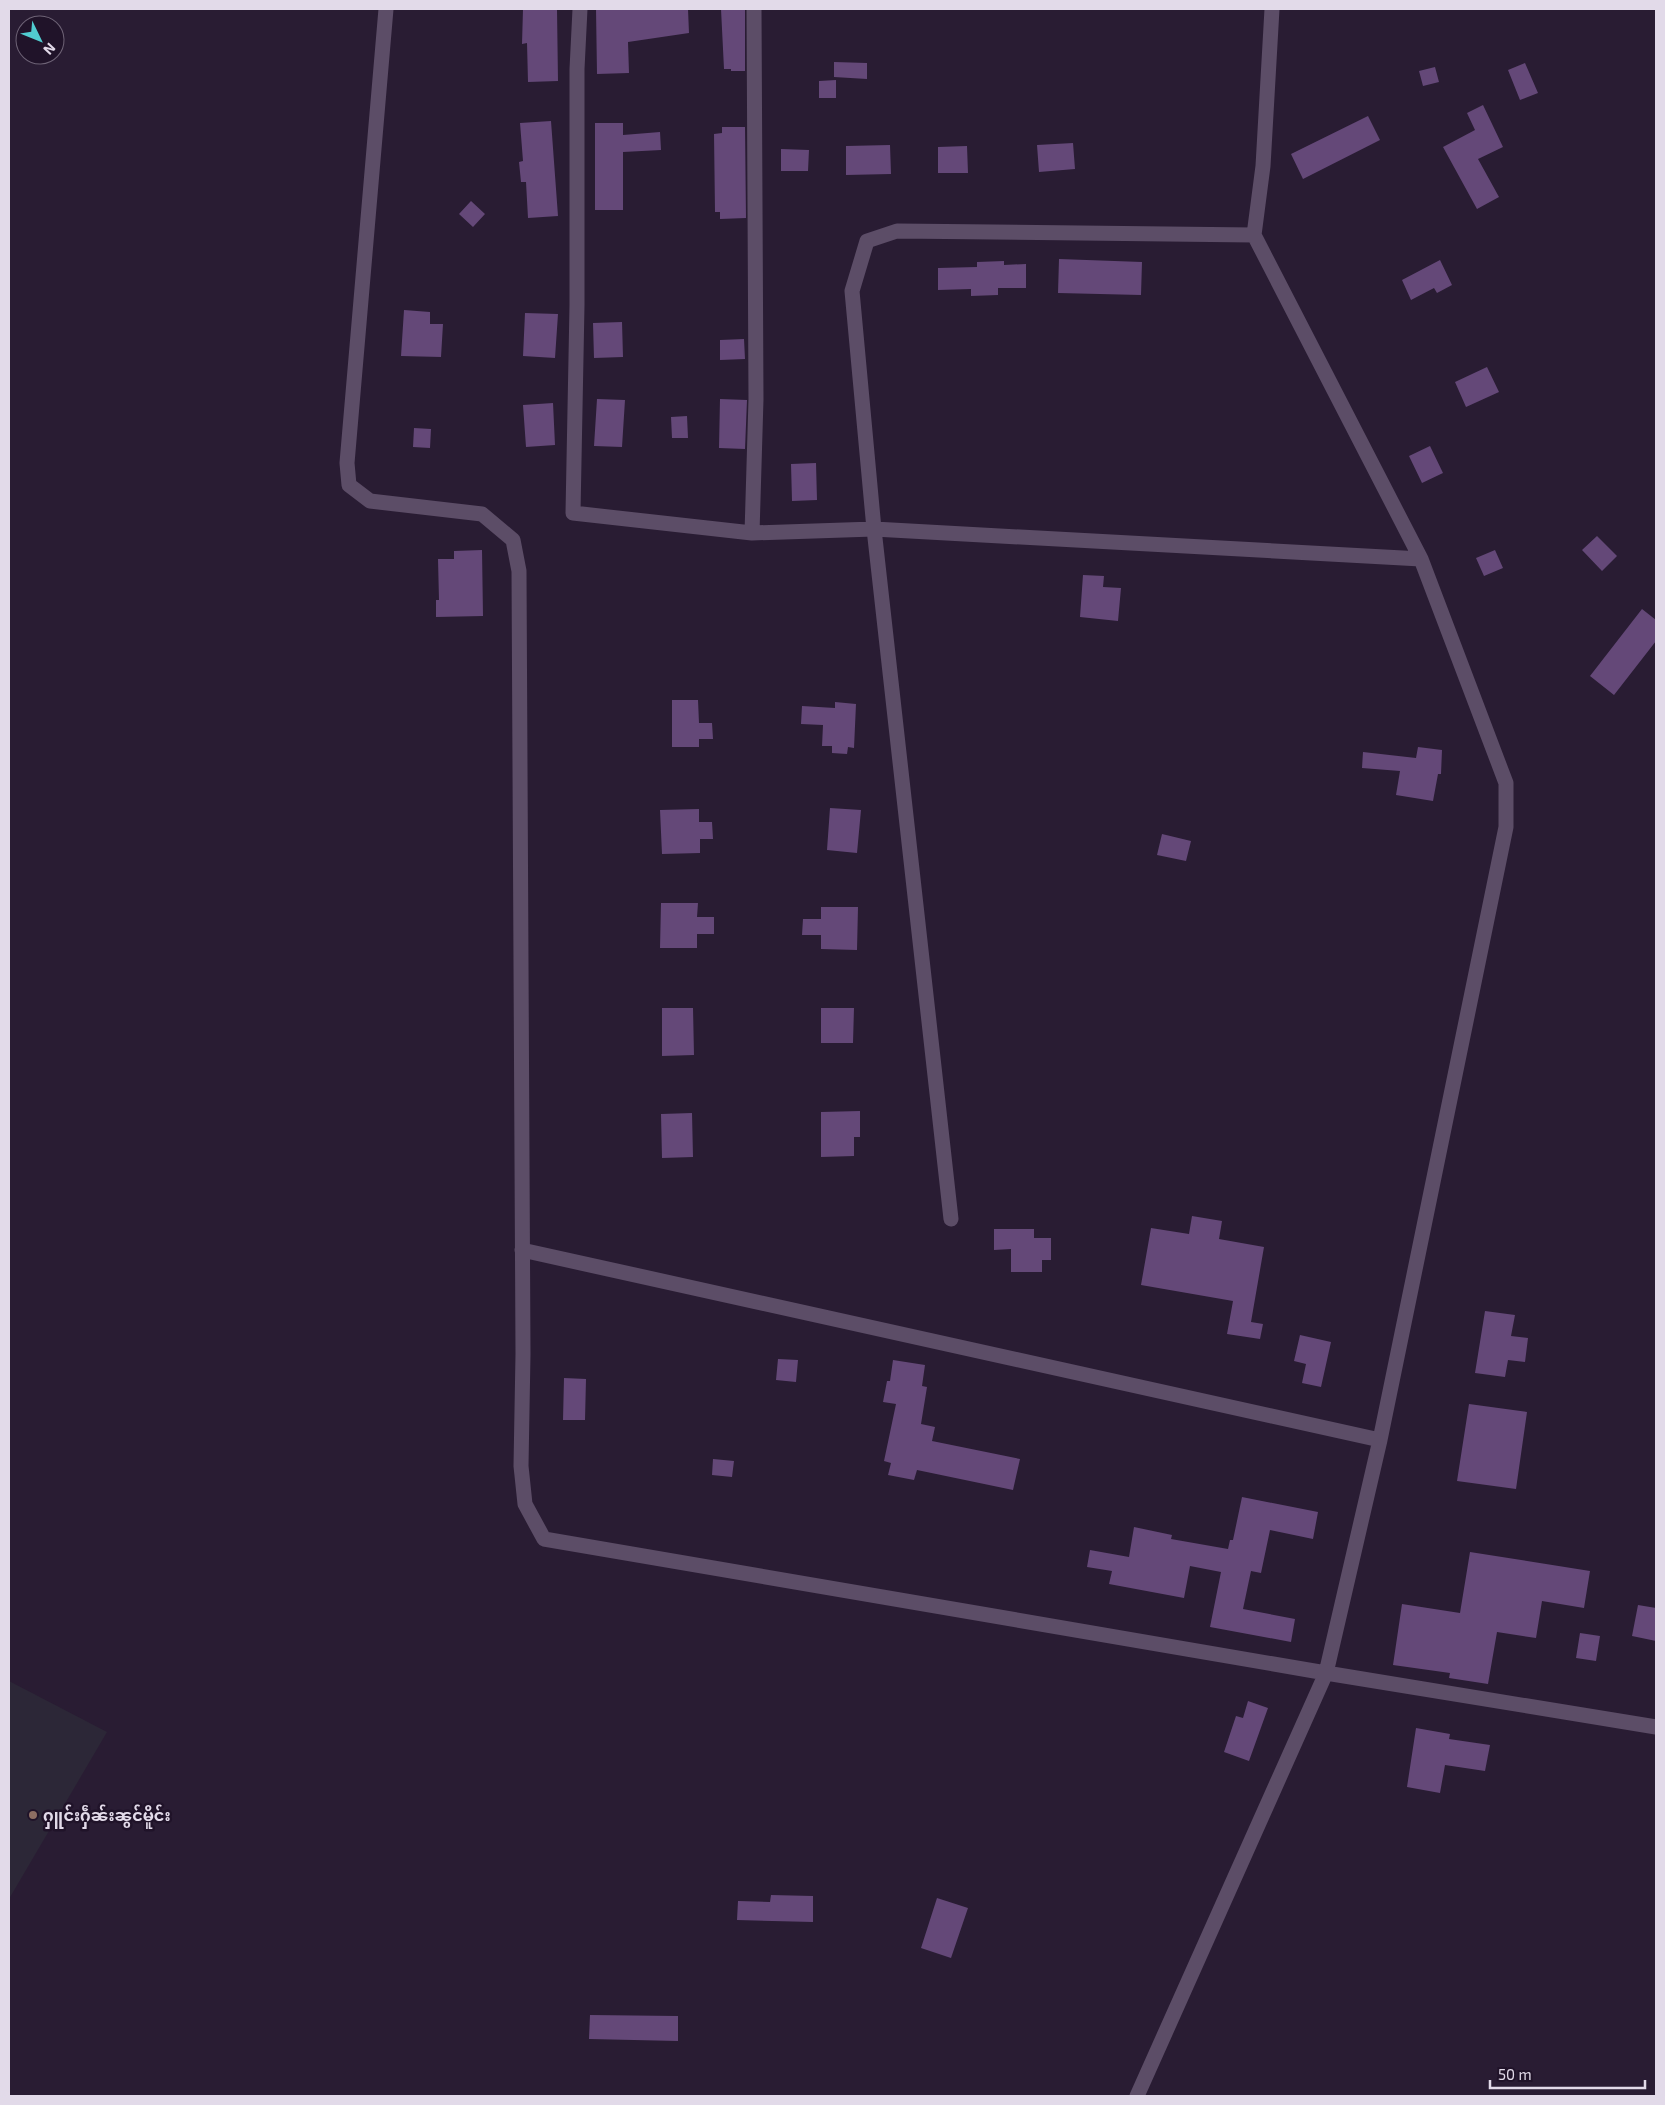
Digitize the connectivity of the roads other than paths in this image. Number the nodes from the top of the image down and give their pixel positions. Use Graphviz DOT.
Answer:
graph roads {
  1 [pos="386,9"];
  2 [pos="580,9"];
  3 [pos="754,9"];
  4 [pos="1272,9"];
  5 [pos="1254,234"];
  6 [pos="874,529"];
  7 [pos="752,533"];
  8 [pos="1421,559"];
  9 [pos="951,1219"];
  10 [pos="522,1250"];
  11 [pos="1380,1440"];
  12 [pos="1326,1673"];
  13 [pos="1656,1727"];
  14 [pos="1137,2096"];
  1 -- 10 [label="street"];
  2 -- 7 [label="street"];
  3 -- 7 [label="street"];
  4 -- 5 [label="street"];
  5 -- 6 [label="street"];
  5 -- 8 [label="street"];
  6 -- 7 [label="street"];
  6 -- 8 [label="street"];
  6 -- 9 [label="street"];
  8 -- 11 [label="street"];
  10 -- 11 [label="street"];
  10 -- 12 [label="street"];
  11 -- 12 [label="street"];
  12 -- 13 [label="street"];
  12 -- 14 [label="street"];
}
